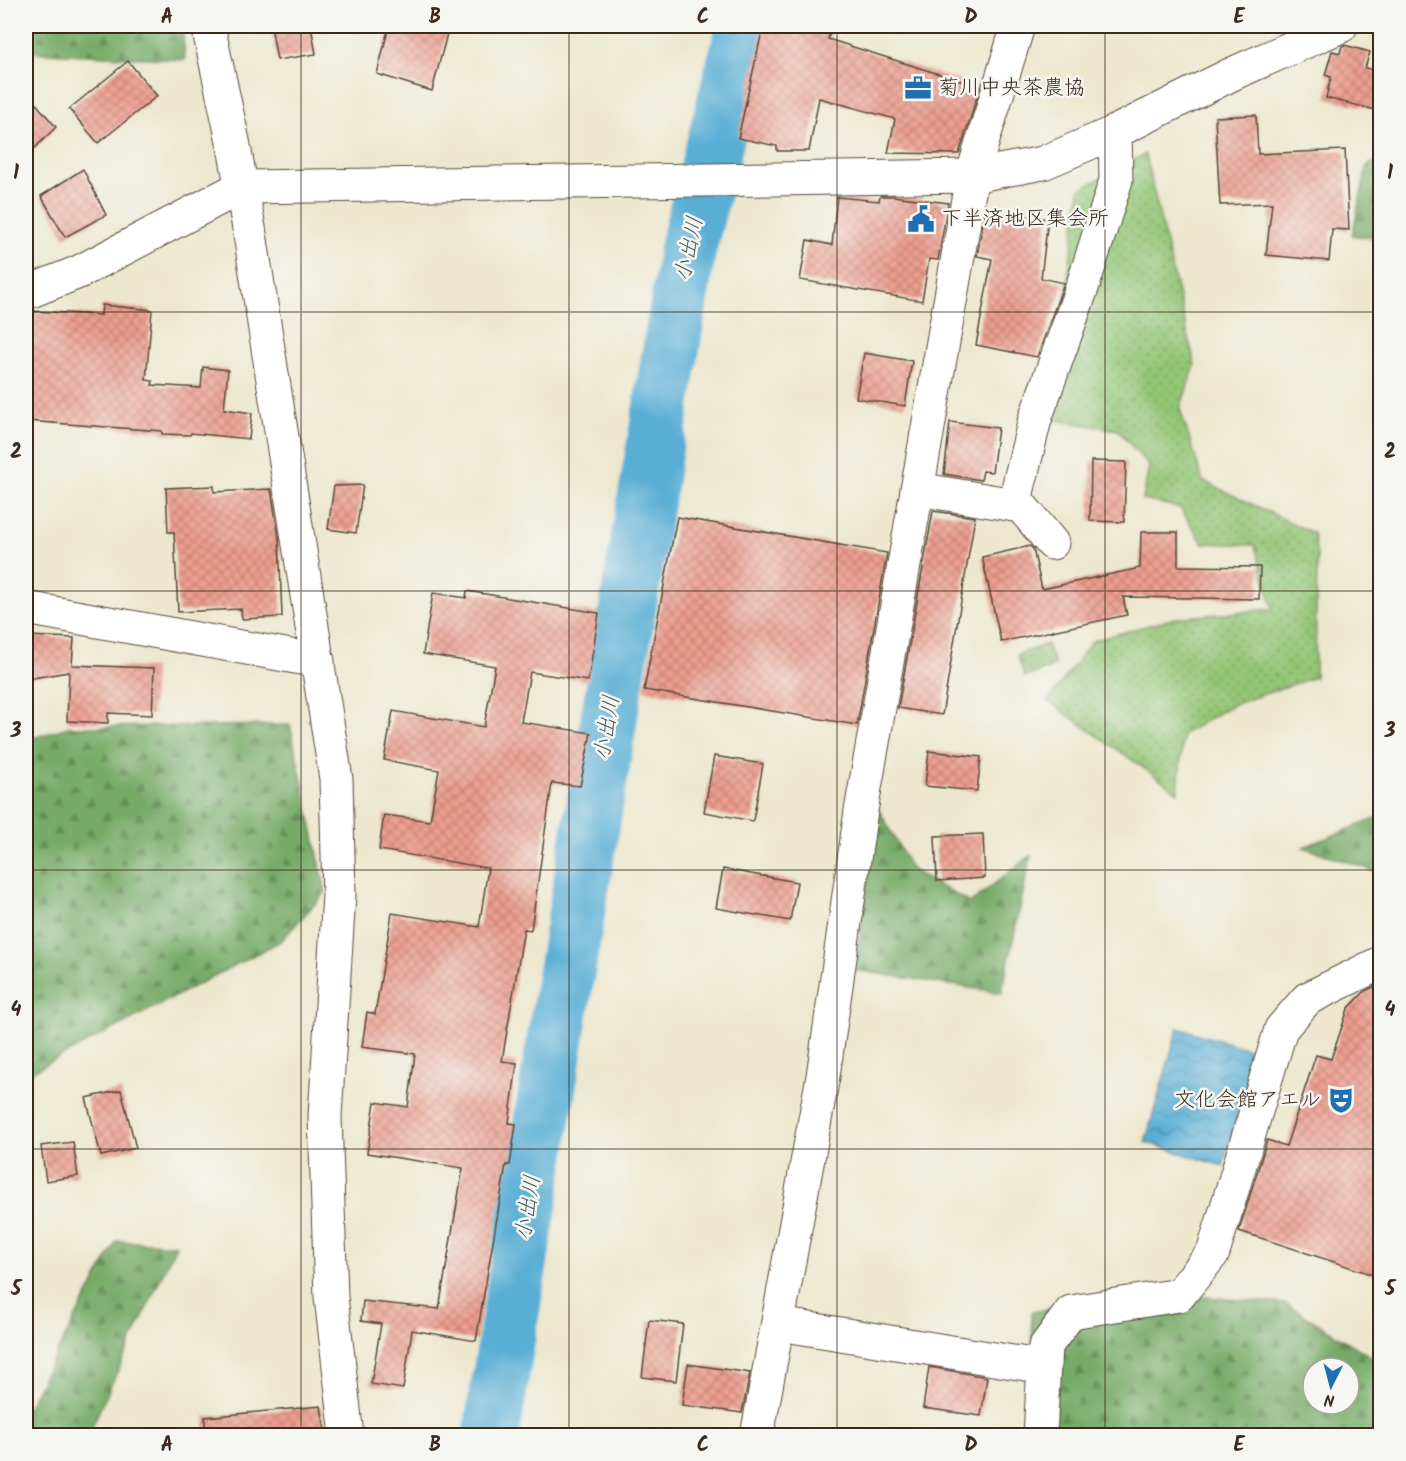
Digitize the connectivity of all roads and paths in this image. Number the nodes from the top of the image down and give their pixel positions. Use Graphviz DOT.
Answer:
graph roads {
  1 [pos="208,26"];
  2 [pos="1018,26"];
  3 [pos="1341,26"];
  4 [pos="1115,132"];
  5 [pos="972,176"];
  6 [pos="242,187"];
  7 [pos="26,293"];
  8 [pos="917,489"];
  9 [pos="1014,506"];
  10 [pos="1052,543"];
  11 [pos="26,608"];
  12 [pos="318,661"];
  13 [pos="1380,963"];
  14 [pos="779,1324"];
  15 [pos="1044,1367"];
  16 [pos="347,1436"];
  17 [pos="758,1436"];
  18 [pos="1040,1436"];
  1 -- 6 [label="street"];
  2 -- 5 [label="street"];
  3 -- 4 [label="street"];
  4 -- 5 [label="street"];
  4 -- 9 [label="street"];
  5 -- 6 [label="street"];
  5 -- 8 [label="street"];
  6 -- 7 [label="street"];
  6 -- 12 [label="street"];
  8 -- 9 [label="street"];
  8 -- 14 [label="street"];
  9 -- 10 [label="street"];
  11 -- 12 [label="street"];
  12 -- 16 [label="street"];
  13 -- 15 [label="street"];
  14 -- 15 [label="street"];
  14 -- 17 [label="street"];
  15 -- 18 [label="street"];
}
